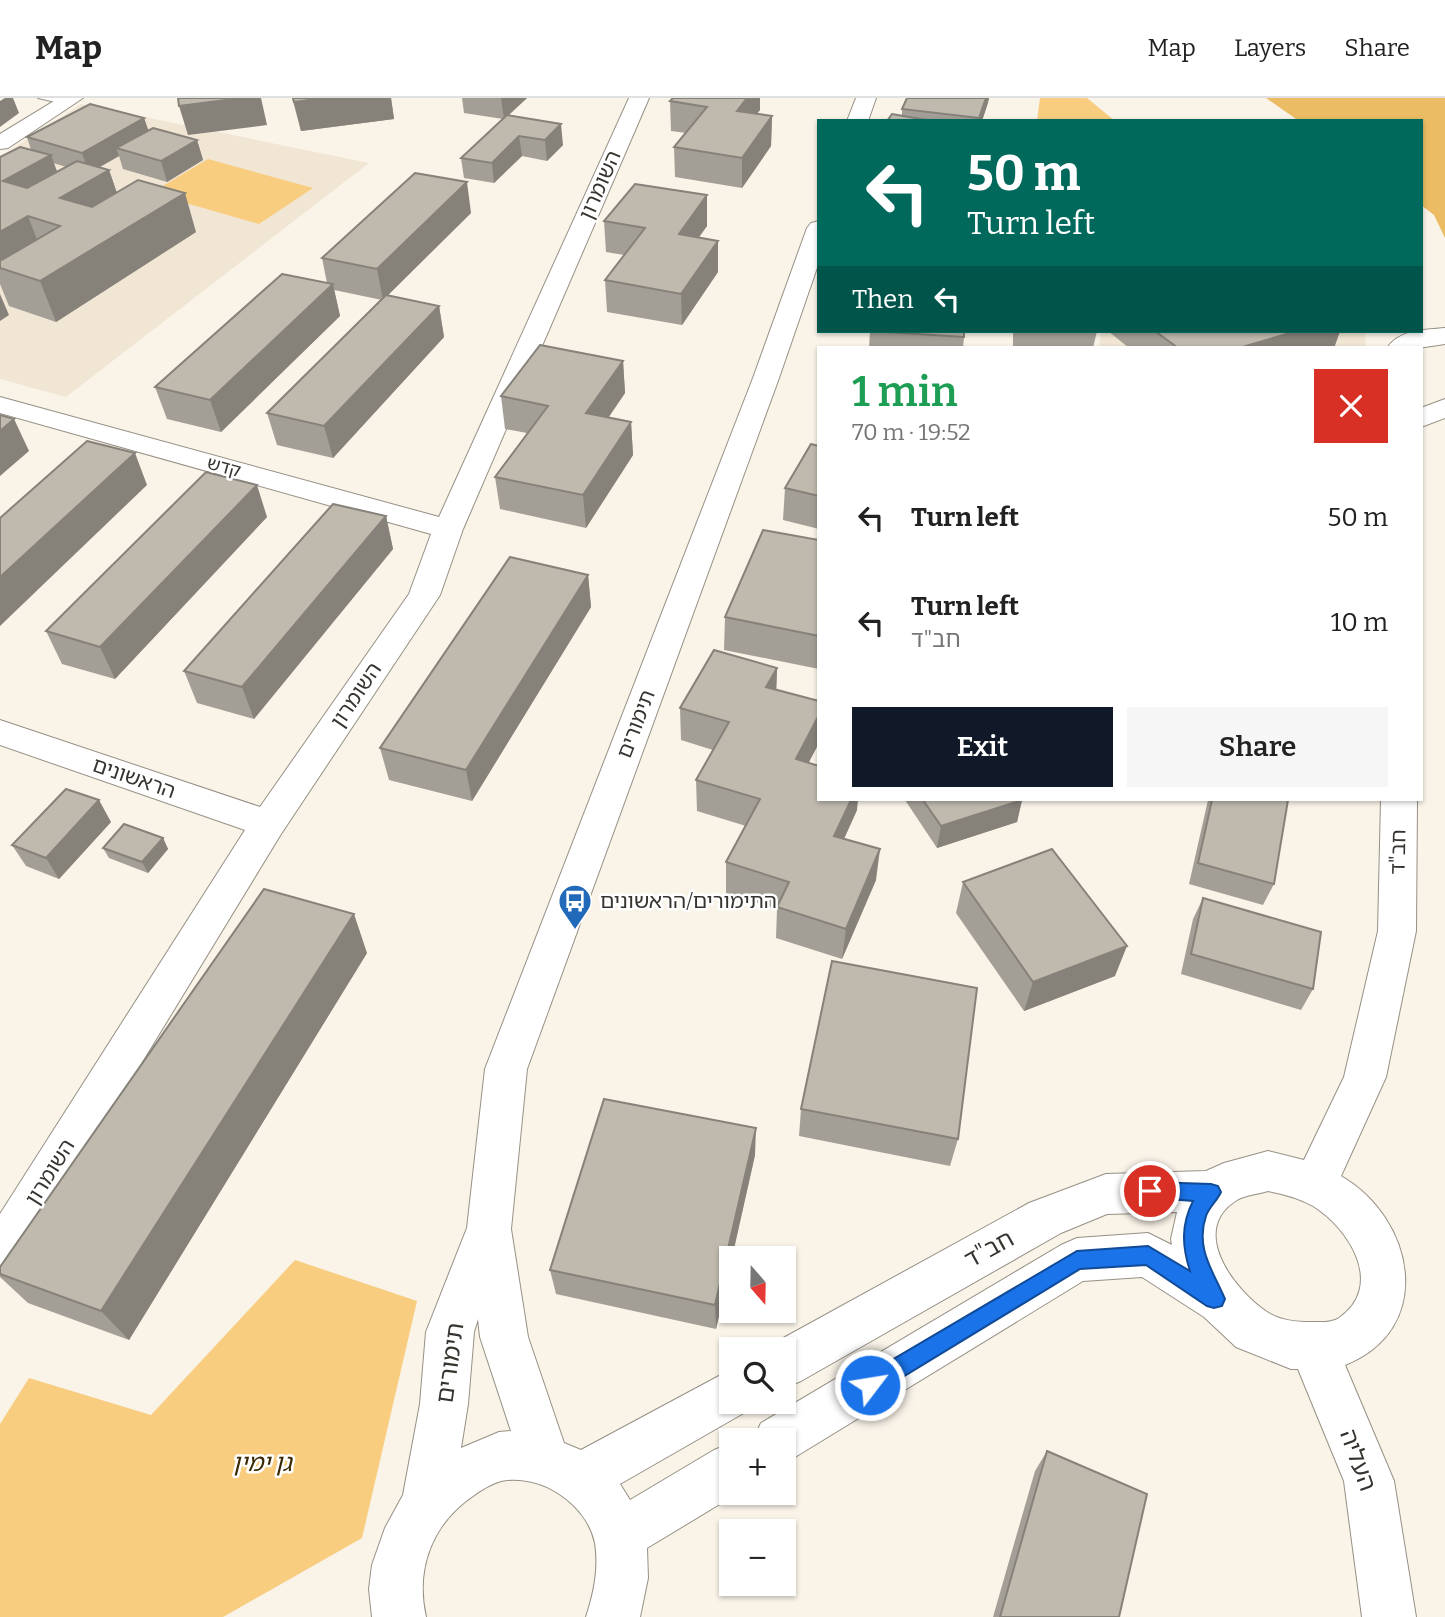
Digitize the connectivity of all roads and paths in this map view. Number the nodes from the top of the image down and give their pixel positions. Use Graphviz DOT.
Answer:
graph roads {
  1 [pos="43,98"];
  2 [pos="639,98"];
  3 [pos="866,98"];
  4 [pos="71,100"];
  5 [pos="859,119"];
  6 [pos="0,144"];
  7 [pos="817,233"];
  8 [pos="1445,336"];
  9 [pos="1404,346"];
  10 [pos="1423,389"];
  11 [pos="1445,398"];
  12 [pos="0,405"];
  13 [pos="1445,408"];
  14 [pos="1423,418"];
  15 [pos="448,529"];
  16 [pos="0,732"];
  17 [pos="1399,801"];
  18 [pos="268,824"];
  19 [pos="1315,1184"];
  20 [pos="1211,1192"];
  21 [pos="489,1229"];
  22 [pos="0,1254"];
  23 [pos="1214,1299"];
  24 [pos="1314,1349"];
  25 [pos="796,1357"];
  26 [pos="719,1399"];
  27 [pos="796,1429"];
  28 [pos="564,1468"];
  29 [pos="719,1476"];
  30 [pos="427,1501"];
  31 [pos="619,1536"];
  32 [pos="399,1617"];
  33 [pos="613,1617"];
  34 [pos="1389,1617"];
  1 -- 4 [label="lane"];
  2 -- 15 [label="street, השומרון"];
  3 -- 5 [label="street"];
  4 -- 6 [label="street"];
  7 -- 21 [label="street, תימורים"];
  8 -- 9 [label="street"];
  10 -- 11 [label="street"];
  12 -- 15 [label="street, קדש"];
  13 -- 14 [label="street"];
  15 -- 18 [label="street, השומרון"];
  16 -- 18 [label="street, הראשונים"];
  17 -- 19 [label="street, חב\"ד"];
  18 -- 22 [label="street, השומרון"];
  19 -- 20 [label="street"];
  19 -- 24 [label="street"];
  20 -- 23 [label="street"];
  20 -- 25 [label="street, חב\"ד"];
  21 -- 28 [label="street, תימורים"];
  21 -- 30 [label="street, תימורים"];
  23 -- 24 [label="street"];
  23 -- 27 [label="street"];
  24 -- 34 [label="street, העליה"];
  26 -- 28 [label="street"];
  28 -- 30 [label="street"];
  28 -- 31 [label="street, תימורים"];
  29 -- 31 [label="street"];
  30 -- 32 [label="street"];
  31 -- 33 [label="street, תימורים"];
}
